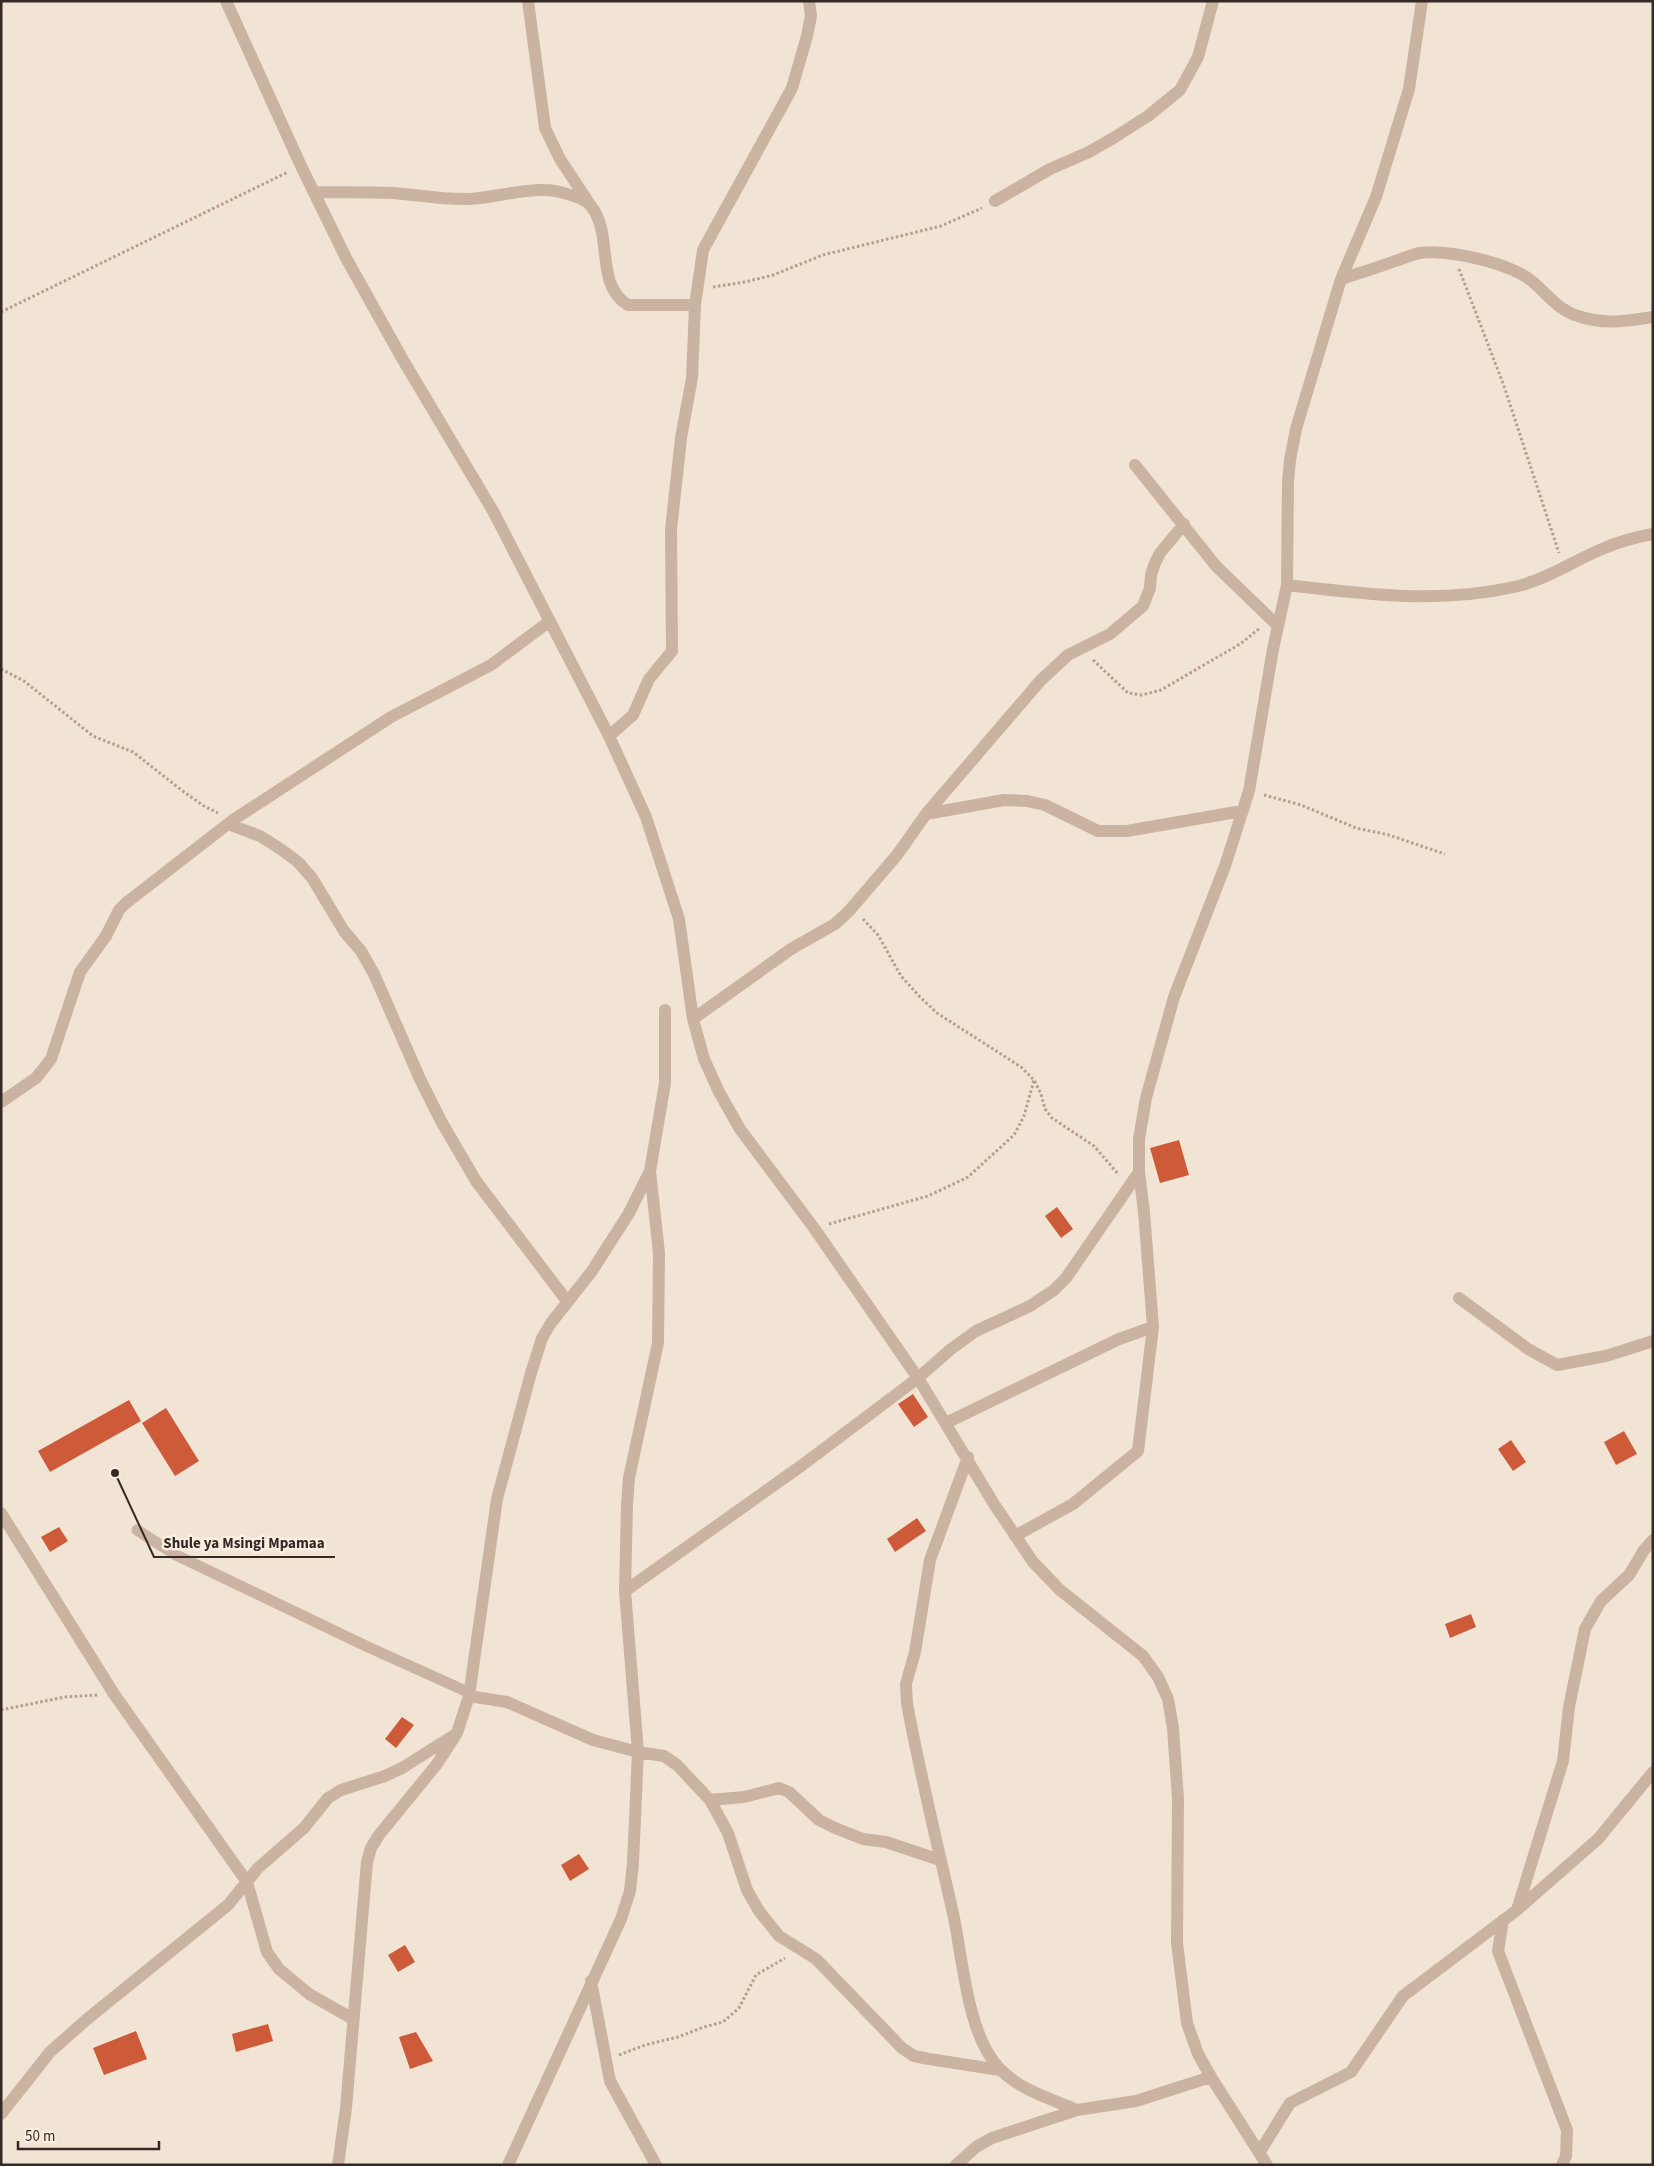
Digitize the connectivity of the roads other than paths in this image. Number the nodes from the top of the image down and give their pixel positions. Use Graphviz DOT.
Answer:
graph roads {
  1 [pos="226,1"];
  2 [pos="528,1"];
  3 [pos="809,1"];
  4 [pos="1213,1"];
  5 [pos="1422,1"];
  6 [pos="314,192"];
  7 [pos="995,201"];
  8 [pos="589,204"];
  9 [pos="1340,279"];
  10 [pos="695,305"];
  11 [pos="1653,317"];
  12 [pos="1134,465"];
  13 [pos="1184,524"];
  14 [pos="1653,534"];
  15 [pos="1287,585"];
  16 [pos="550,621"];
  17 [pos="1274,623"];
  18 [pos="608,736"];
  19 [pos="1242,811"];
  20 [pos="926,814"];
  21 [pos="231,822"];
  22 [pos="665,1010"];
  23 [pos="693,1019"];
  24 [pos="1,1102"];
  25 [pos="650,1171"];
  26 [pos="1139,1172"];
  27 [pos="1459,1298"];
  28 [pos="567,1301"];
  29 [pos="1153,1327"];
  30 [pos="1653,1341"];
  31 [pos="918,1378"];
  32 [pos="946,1423"];
  33 [pos="968,1457"];
  34 [pos="1,1513"];
  35 [pos="137,1530"];
  36 [pos="1015,1536"];
  37 [pos="1653,1540"];
  38 [pos="624,1591"];
  39 [pos="470,1694"];
  40 [pos="457,1733"];
  41 [pos="638,1752"];
  42 [pos="1653,1772"];
  43 [pos="710,1800"];
  44 [pos="940,1860"];
  45 [pos="247,1882"];
  46 [pos="1517,1910"];
  47 [pos="1503,1920"];
  48 [pos="592,1981"];
  49 [pos="353,2019"];
  50 [pos="1000,2070"];
  51 [pos="1211,2077"];
  52 [pos="1077,2110"];
  53 [pos="1,2114"];
  54 [pos="1259,2153"];
  55 [pos="338,2165"];
  56 [pos="508,2165"];
  57 [pos="656,2165"];
  58 [pos="956,2165"];
  59 [pos="1267,2165"];
  60 [pos="1562,2165"];
  1 -- 6 [label="street"];
  2 -- 8 [label="street"];
  3 -- 10 [label="street"];
  4 -- 7 [label="street"];
  5 -- 9 [label="street"];
  6 -- 8 [label="street"];
  6 -- 16 [label="street"];
  8 -- 10 [label="street"];
  9 -- 11 [label="street"];
  9 -- 15 [label="street"];
  10 -- 18 [label="street"];
  12 -- 13 [label="street"];
  13 -- 17 [label="street"];
  13 -- 20 [label="street"];
  14 -- 15 [label="street"];
  15 -- 17 [label="street"];
  16 -- 18 [label="street"];
  16 -- 21 [label="street"];
  17 -- 19 [label="street"];
  18 -- 23 [label="street"];
  19 -- 20 [label="street"];
  19 -- 26 [label="street"];
  20 -- 23 [label="street"];
  21 -- 24 [label="street"];
  21 -- 28 [label="street"];
  22 -- 25 [label="street"];
  23 -- 31 [label="street"];
  25 -- 28 [label="street"];
  25 -- 38 [label="street"];
  26 -- 29 [label="street"];
  26 -- 31 [label="street"];
  27 -- 30 [label="street"];
  28 -- 39 [label="street"];
  29 -- 32 [label="street"];
  29 -- 36 [label="street"];
  31 -- 32 [label="street"];
  31 -- 38 [label="street"];
  32 -- 33 [label="street"];
  33 -- 36 [label="street"];
  33 -- 44 [label="street"];
  34 -- 45 [label="street"];
  35 -- 39 [label="lane"];
  36 -- 51 [label="street"];
  37 -- 46 [label="street"];
  38 -- 41 [label="street"];
  39 -- 40 [label="street"];
  39 -- 41 [label="street"];
  40 -- 45 [label="street"];
  40 -- 49 [label="street"];
  41 -- 43 [label="street"];
  41 -- 48 [label="street"];
  42 -- 46 [label="street"];
  43 -- 44 [label="street"];
  43 -- 50 [label="street"];
  44 -- 50 [label="street"];
  45 -- 49 [label="street"];
  45 -- 53 [label="street"];
  46 -- 47 [label="street"];
  47 -- 54 [label="street"];
  47 -- 60 [label="street"];
  48 -- 56 [label="street"];
  48 -- 57 [label="street"];
  49 -- 55 [label="street"];
  50 -- 52 [label="street"];
  51 -- 52 [label="street"];
  51 -- 54 [label="street"];
  52 -- 58 [label="street"];
  54 -- 59 [label="street"];
}
